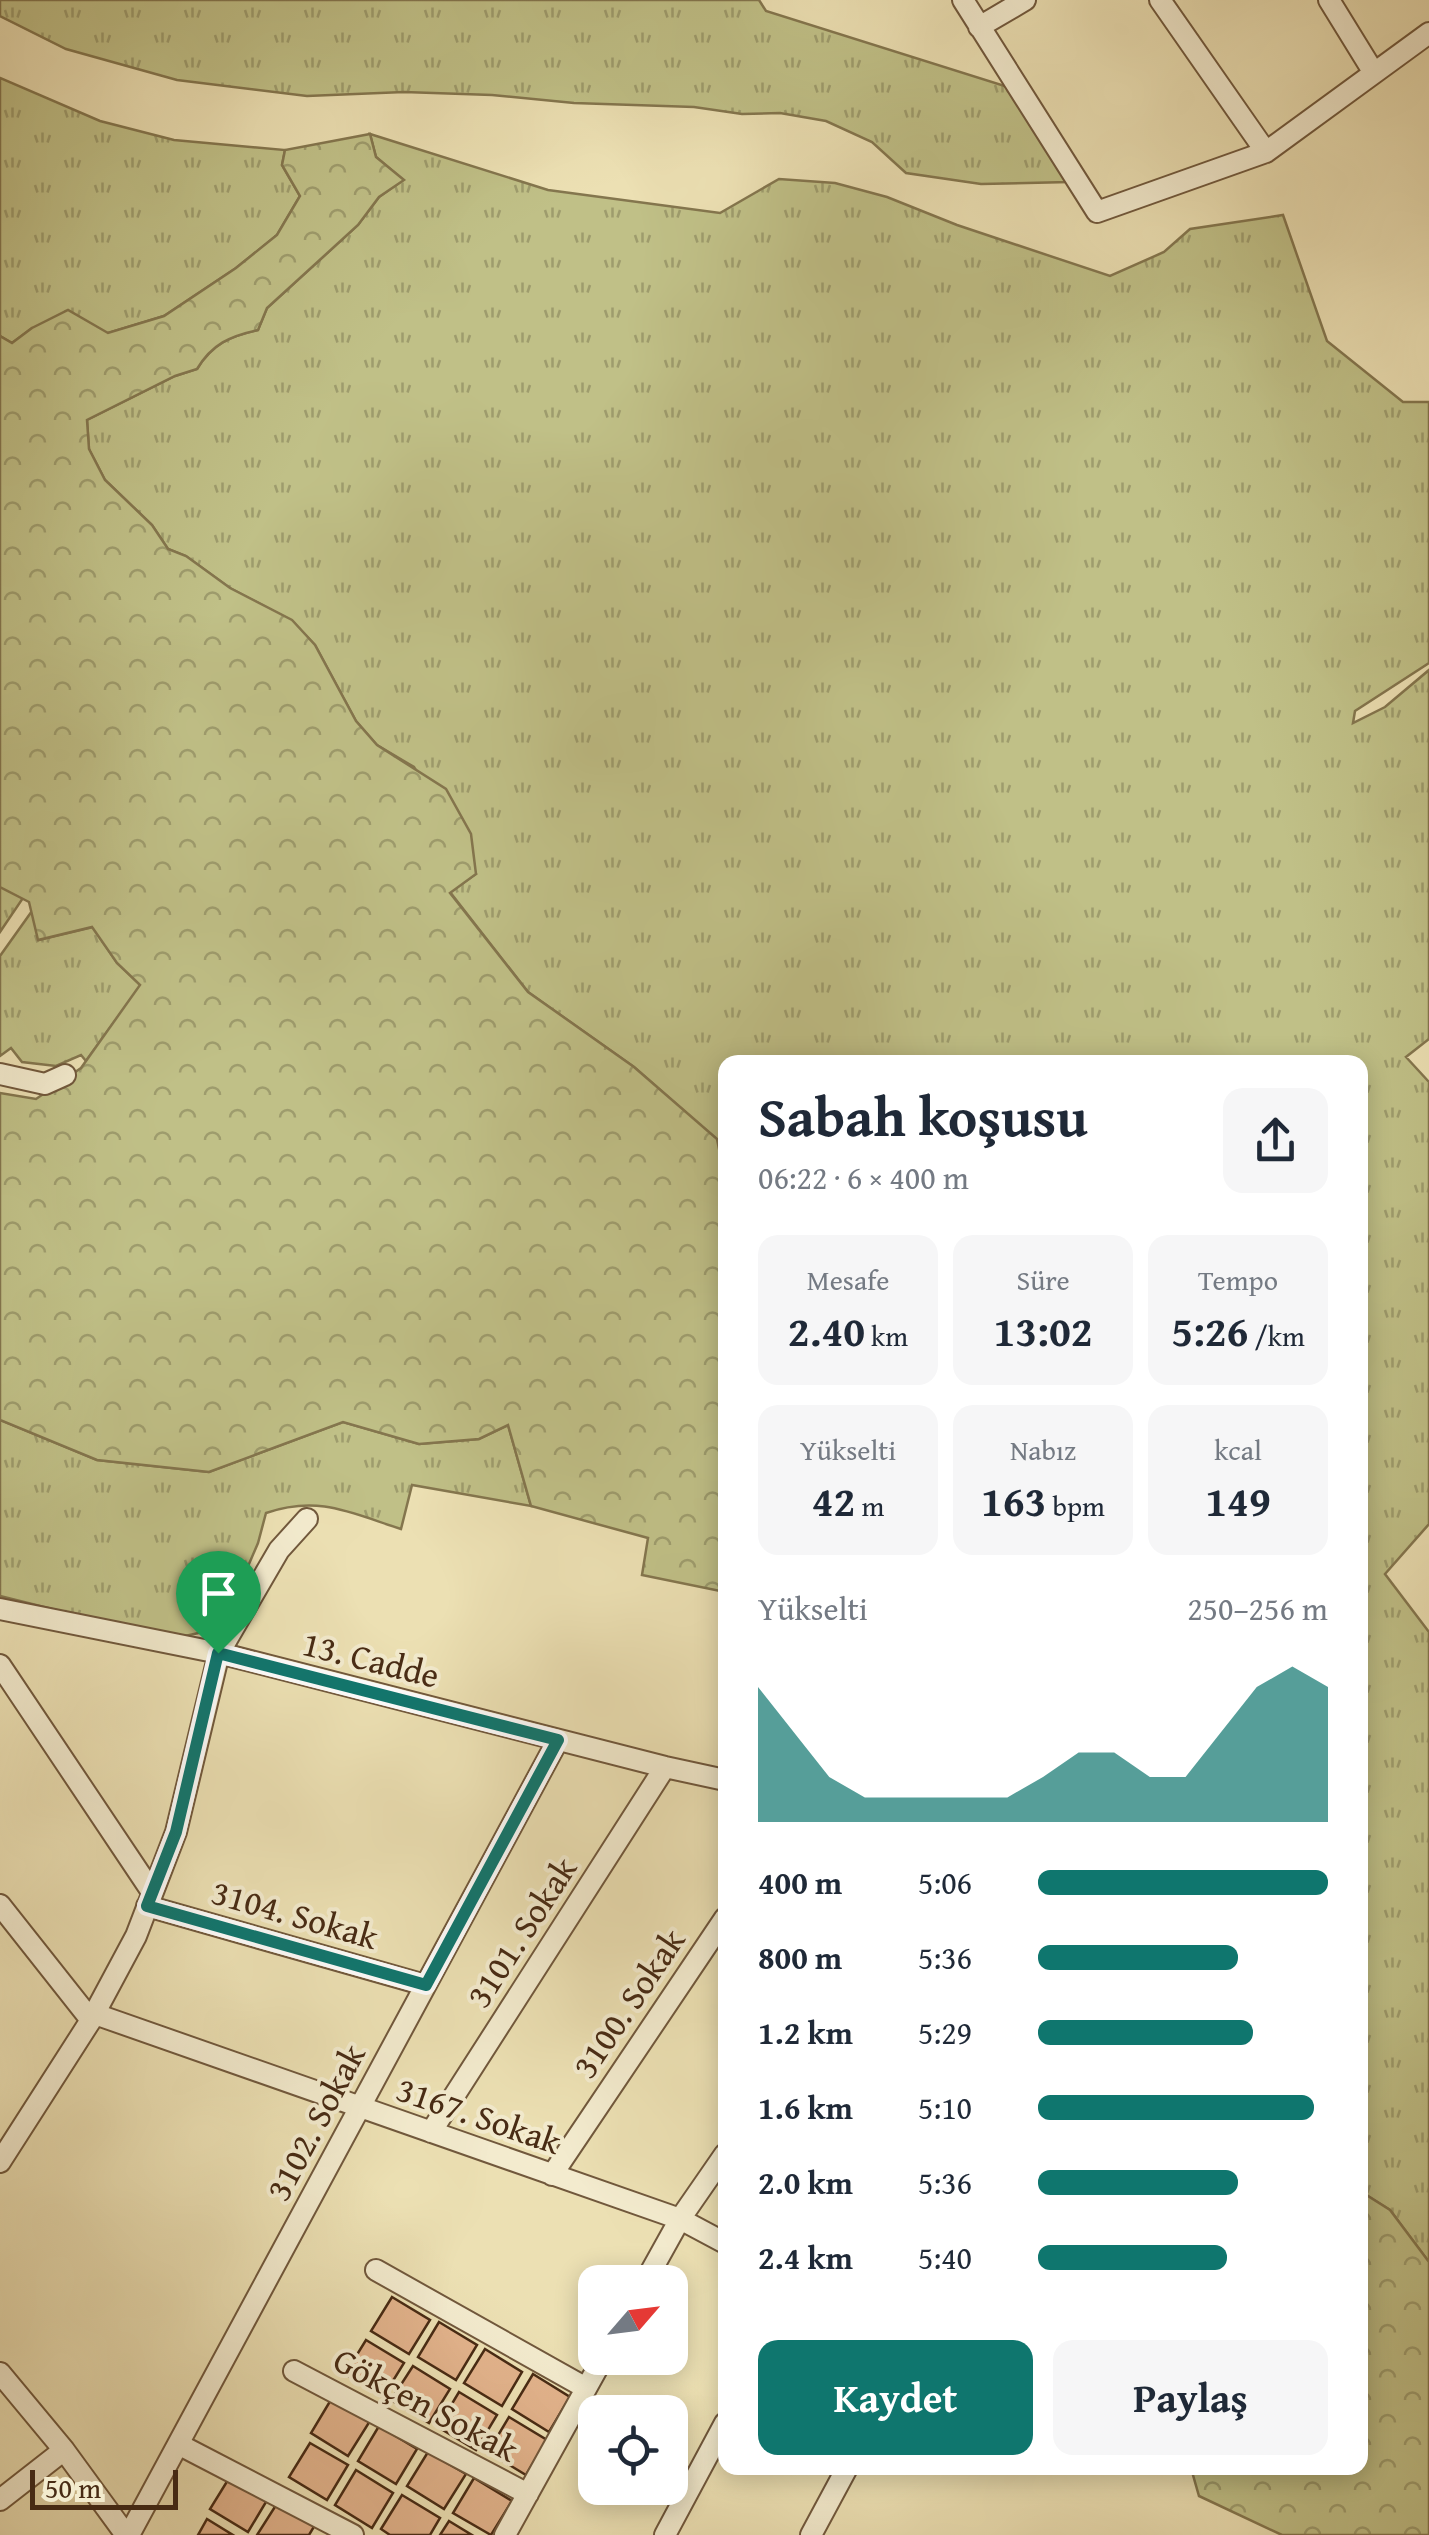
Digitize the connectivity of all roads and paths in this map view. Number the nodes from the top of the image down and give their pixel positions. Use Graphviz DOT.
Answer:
graph roads {
  1 [pos="963,0"];
  2 [pos="1024,0"];
  3 [pos="1160,0"];
  4 [pos="1330,0"];
  5 [pos="980,27"];
  6 [pos="1429,33"];
  7 [pos="1374,73"];
  8 [pos="1266,152"];
  9 [pos="0,1074"];
  10 [pos="65,1074"];
  11 [pos="307,1519"];
  12 [pos="0,1610"];
  13 [pos="218,1653"];
  14 [pos="0,1664"];
  15 [pos="558,1740"];
  16 [pos="665,1768"];
  17 [pos="718,1779"];
  18 [pos="150,1899"];
  19 [pos="0,1906"];
  20 [pos="718,1928"];
  21 [pos="426,1985"];
  22 [pos="93,2017"];
  23 [pos="360,2107"];
  24 [pos="430,2132"];
  25 [pos="2,2149"];
  26 [pos="718,2164"];
  27 [pos="552,2175"];
  28 [pos="680,2219"];
  29 [pos="718,2239"];
  30 [pos="654,2265"];
  31 [pos="376,2270"];
  32 [pos="294,2371"];
  33 [pos="0,2373"];
  34 [pos="593,2375"];
  35 [pos="586,2388"];
  36 [pos="718,2436"];
  37 [pos="178,2444"];
  38 [pos="64,2450"];
  39 [pos="843,2475"];
  40 [pos="528,2494"];
  41 [pos="0,2500"];
  42 [pos="128,2535"];
  43 [pos="353,2535"];
  44 [pos="505,2535"];
  45 [pos="665,2535"];
  46 [pos="810,2535"];
  1 -- 5 [label="street"];
  2 -- 5 [label="street"];
  3 -- 8 [label="street"];
  4 -- 7 [label="street"];
  5 -- 8 [label="street"];
  6 -- 7 [label="street"];
  7 -- 8 [label="street"];
  9 -- 10 [label="street"];
  11 -- 13 [label="street"];
  12 -- 13 [label="street, 13. Cadde"];
  13 -- 15 [label="street, 13. Cadde"];
  13 -- 18 [label="street"];
  14 -- 18 [label="street"];
  15 -- 16 [label="street, 13. Cadde"];
  15 -- 21 [label="street, 3102. Sokak"];
  16 -- 17 [label="street, 13. Cadde"];
  16 -- 24 [label="street, 3101. Sokak"];
  18 -- 21 [label="street, 3104. Sokak"];
  18 -- 22 [label="street"];
  19 -- 22 [label="street"];
  20 -- 27 [label="street, 3100. Sokak"];
  21 -- 23 [label="street, 3102. Sokak"];
  22 -- 23 [label="street, 3167. Sokak"];
  22 -- 25 [label="street"];
  23 -- 24 [label="street, 3167. Sokak"];
  23 -- 37 [label="street, 3102. Sokak"];
  24 -- 27 [label="street, 3167. Sokak"];
  26 -- 28 [label="street"];
  27 -- 28 [label="street, 3167. Sokak"];
  28 -- 29 [label="street, 3167. Sokak"];
  28 -- 30 [label="street"];
  31 -- 35 [label="street"];
  32 -- 40 [label="street, Gökçen Sokak"];
  33 -- 38 [label="street"];
  34 -- 35 [label="street"];
  35 -- 40 [label="street"];
  36 -- 45 [label="street"];
  37 -- 42 [label="street, 3102. Sokak"];
  37 -- 43 [label="street"];
  38 -- 41 [label="street"];
  38 -- 42 [label="street"];
  39 -- 46 [label="street"];
  40 -- 44 [label="street"];
}
